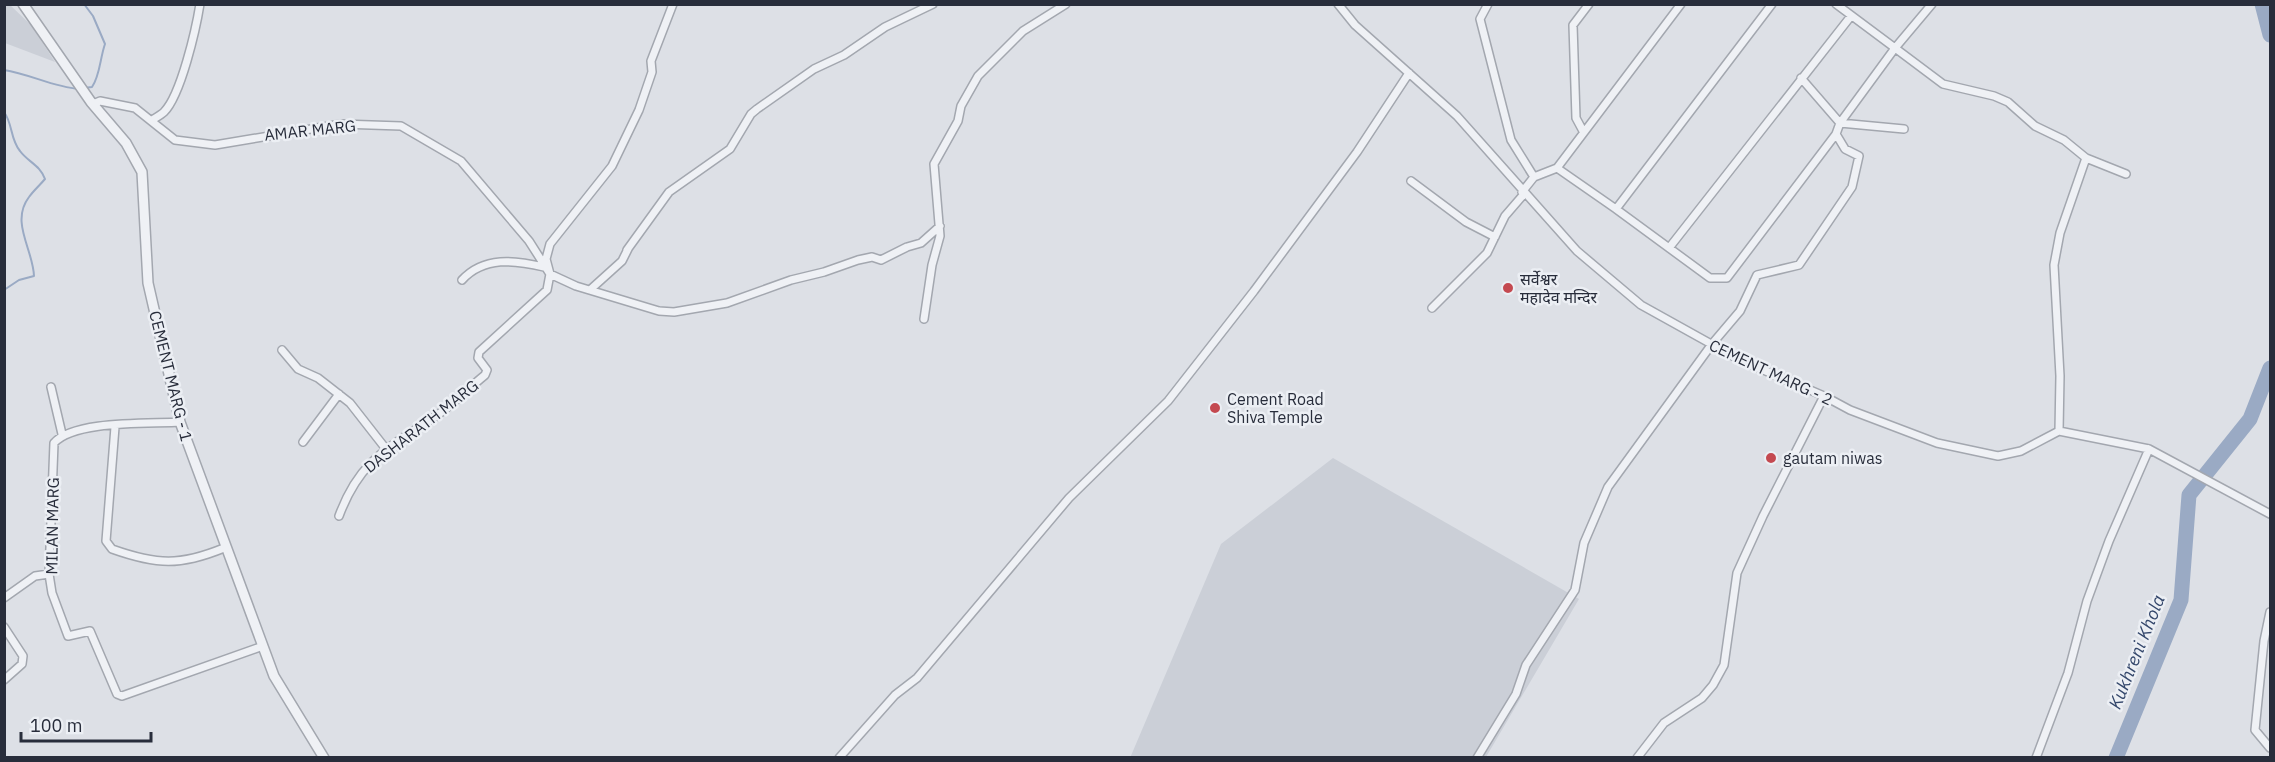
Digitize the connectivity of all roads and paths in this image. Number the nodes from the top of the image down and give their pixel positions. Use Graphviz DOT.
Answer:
graph roads {
  1 [pos="23,4"];
  2 [pos="200,4"];
  3 [pos="673,4"];
  4 [pos="933,4"];
  5 [pos="1066,4"];
  6 [pos="1338,4"];
  7 [pos="1488,4"];
  8 [pos="1589,4"];
  9 [pos="1681,4"];
  10 [pos="1772,4"];
  11 [pos="1836,4"];
  12 [pos="1932,4"];
  13 [pos="1851,16"];
  14 [pos="1895,48"];
  15 [pos="1409,74"];
  16 [pos="1801,78"];
  17 [pos="92,103"];
  18 [pos="152,120"];
  19 [pos="1840,123"];
  20 [pos="1904,129"];
  21 [pos="1583,131"];
  22 [pos="1836,134"];
  23 [pos="2086,158"];
  24 [pos="1557,168"];
  25 [pos="2126,174"];
  26 [pos="1534,177"];
  27 [pos="1411,181"];
  28 [pos="1523,193"];
  29 [pos="1616,209"];
  30 [pos="940,226"];
  31 [pos="1496,237"];
  32 [pos="1669,248"];
  33 [pos="544,267"];
  34 [pos="550,274"];
  35 [pos="462,280"];
  36 [pos="591,289"];
  37 [pos="1432,308"];
  38 [pos="924,319"];
  39 [pos="1712,344"];
  40 [pos="282,350"];
  41 [pos="51,387"];
  42 [pos="339,394"];
  43 [pos="1824,396"];
  44 [pos="180,422"];
  45 [pos="115,426"];
  46 [pos="2059,431"];
  47 [pos="62,434"];
  48 [pos="303,442"];
  49 [pos="386,449"];
  50 [pos="2149,449"];
  51 [pos="2271,514"];
  52 [pos="339,516"];
  53 [pos="224,548"];
  54 [pos="49,574"];
  55 [pos="4,598"];
  56 [pos="2271,612"];
  57 [pos="4,627"];
  58 [pos="263,646"];
  59 [pos="4,680"];
  60 [pos="2271,748"];
  61 [pos="324,758"];
  62 [pos="839,758"];
  63 [pos="1476,758"];
  64 [pos="1637,758"];
  65 [pos="2036,758"];
  1 -- 17 [label="street, CEMENT MARG - 1"];
  2 -- 18 [label="street"];
  3 -- 34 [label="street, DASHARATH MARG"];
  4 -- 36 [label="street"];
  5 -- 30 [label="street"];
  6 -- 15 [label="street, CEMENT MARG - 2"];
  7 -- 26 [label="street"];
  8 -- 21 [label="street"];
  9 -- 21 [label="street"];
  10 -- 29 [label="street"];
  11 -- 13 [label="street"];
  12 -- 14 [label="street"];
  13 -- 14 [label="street"];
  13 -- 16 [label="street"];
  14 -- 19 [label="street"];
  14 -- 23 [label="street"];
  15 -- 28 [label="street, CEMENT MARG - 2"];
  15 -- 62 [label="street"];
  16 -- 19 [label="street"];
  16 -- 32 [label="street"];
  17 -- 18 [label="street, AMAR MARG"];
  17 -- 44 [label="street, CEMENT MARG - 1"];
  18 -- 33 [label="street, AMAR MARG"];
  19 -- 20 [label="street"];
  19 -- 22 [label="street"];
  21 -- 24 [label="street"];
  22 -- 32 [label="street"];
  22 -- 39 [label="street"];
  23 -- 25 [label="street"];
  23 -- 46 [label="street"];
  24 -- 26 [label="street"];
  24 -- 29 [label="street"];
  26 -- 28 [label="street"];
  27 -- 31 [label="street"];
  28 -- 31 [label="street"];
  28 -- 39 [label="street, CEMENT MARG - 2"];
  29 -- 32 [label="street"];
  30 -- 36 [label="street"];
  30 -- 38 [label="street"];
  31 -- 37 [label="street"];
  33 -- 34 [label="street, AMAR MARG"];
  33 -- 35 [label="street"];
  34 -- 36 [label="street"];
  34 -- 49 [label="street, DASHARATH MARG"];
  39 -- 43 [label="street, CEMENT MARG - 2"];
  39 -- 63 [label="street"];
  40 -- 42 [label="street"];
  41 -- 47 [label="street"];
  42 -- 48 [label="street"];
  42 -- 49 [label="street"];
  43 -- 46 [label="street, CEMENT MARG - 2"];
  43 -- 64 [label="street"];
  44 -- 45 [label="street"];
  44 -- 53 [label="street, CEMENT MARG - 1"];
  45 -- 47 [label="street"];
  45 -- 53 [label="street"];
  46 -- 50 [label="street"];
  47 -- 54 [label="street, MILAN MARG"];
  49 -- 52 [label="street, DASHARATH MARG"];
  50 -- 51 [label="street"];
  50 -- 65 [label="street"];
  53 -- 58 [label="street, CEMENT MARG - 1"];
  54 -- 55 [label="street"];
  54 -- 58 [label="street, MILAN MARG"];
  56 -- 60 [label="street"];
  57 -- 59 [label="street"];
  58 -- 61 [label="street, CEMENT MARG - 1"];
}
